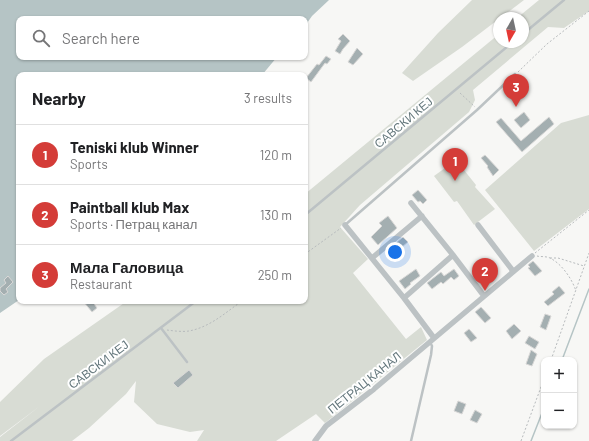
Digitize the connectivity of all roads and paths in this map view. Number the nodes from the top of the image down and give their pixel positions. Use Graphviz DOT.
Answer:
graph roads {
  1 [pos="564,0"];
  2 [pos="589,11"];
  3 [pos="529,29"];
  4 [pos="506,48"];
  5 [pos="515,74"];
  6 [pos="456,89"];
  7 [pos="478,110"];
  8 [pos="411,203"];
  9 [pos="589,210"];
  10 [pos="308,212"];
  11 [pos="422,216"];
  12 [pos="345,225"];
  13 [pos="478,225"];
  14 [pos="308,252"];
  15 [pos="589,253"];
  16 [pos="453,255"];
  17 [pos="532,256"];
  18 [pos="372,258"];
  19 [pos="549,258"];
  20 [pos="584,266"];
  21 [pos="513,271"];
  22 [pos="576,292"];
  23 [pos="484,296"];
  24 [pos="404,298"];
  25 [pos="192,304"];
  26 [pos="238,304"];
  27 [pos="162,329"];
  28 [pos="432,340"];
  29 [pos="552,357"];
  30 [pos="186,362"];
  31 [pos="541,387"];
  32 [pos="11,441"];
  33 [pos="315,441"];
  34 [pos="411,441"];
  35 [pos="521,441"];
  1 -- 3 [label="lane"];
  2 -- 5 [label="path"];
  4 -- 6 [label="lane, САВСКИ КЕЈ"];
  5 -- 7 [label="lane"];
  6 -- 7 [label="path"];
  6 -- 10 [label="lane, САВСКИ КЕЈ"];
  7 -- 12 [label="lane"];
  8 -- 11 [label="street"];
  9 -- 17 [label="path"];
  11 -- 16 [label="street"];
  11 -- 18 [label="street"];
  12 -- 14 [label="path"];
  12 -- 18 [label="street"];
  13 -- 21 [label="street"];
  15 -- 20 [label="path"];
  16 -- 23 [label="street"];
  16 -- 24 [label="street"];
  17 -- 19 [label="path"];
  17 -- 21 [label="street, ПЕТРАЦ КАНАЛ"];
  18 -- 24 [label="street"];
  19 -- 20 [label="path"];
  19 -- 22 [label="path"];
  20 -- 22 [label="path"];
  21 -- 23 [label="street, ПЕТРАЦ КАНАЛ"];
  22 -- 29 [label="path"];
  23 -- 28 [label="street, ПЕТРАЦ КАНАЛ"];
  24 -- 28 [label="street"];
  25 -- 27 [label="lane, САВСКИ КЕЈ"];
  26 -- 27 [label="path"];
  27 -- 30 [label="lane"];
  27 -- 32 [label="lane, САВСКИ КЕЈ"];
  28 -- 33 [label="street, ПЕТРАЦ КАНАЛ"];
  28 -- 34 [label="lane"];
  31 -- 35 [label="path"];
}
